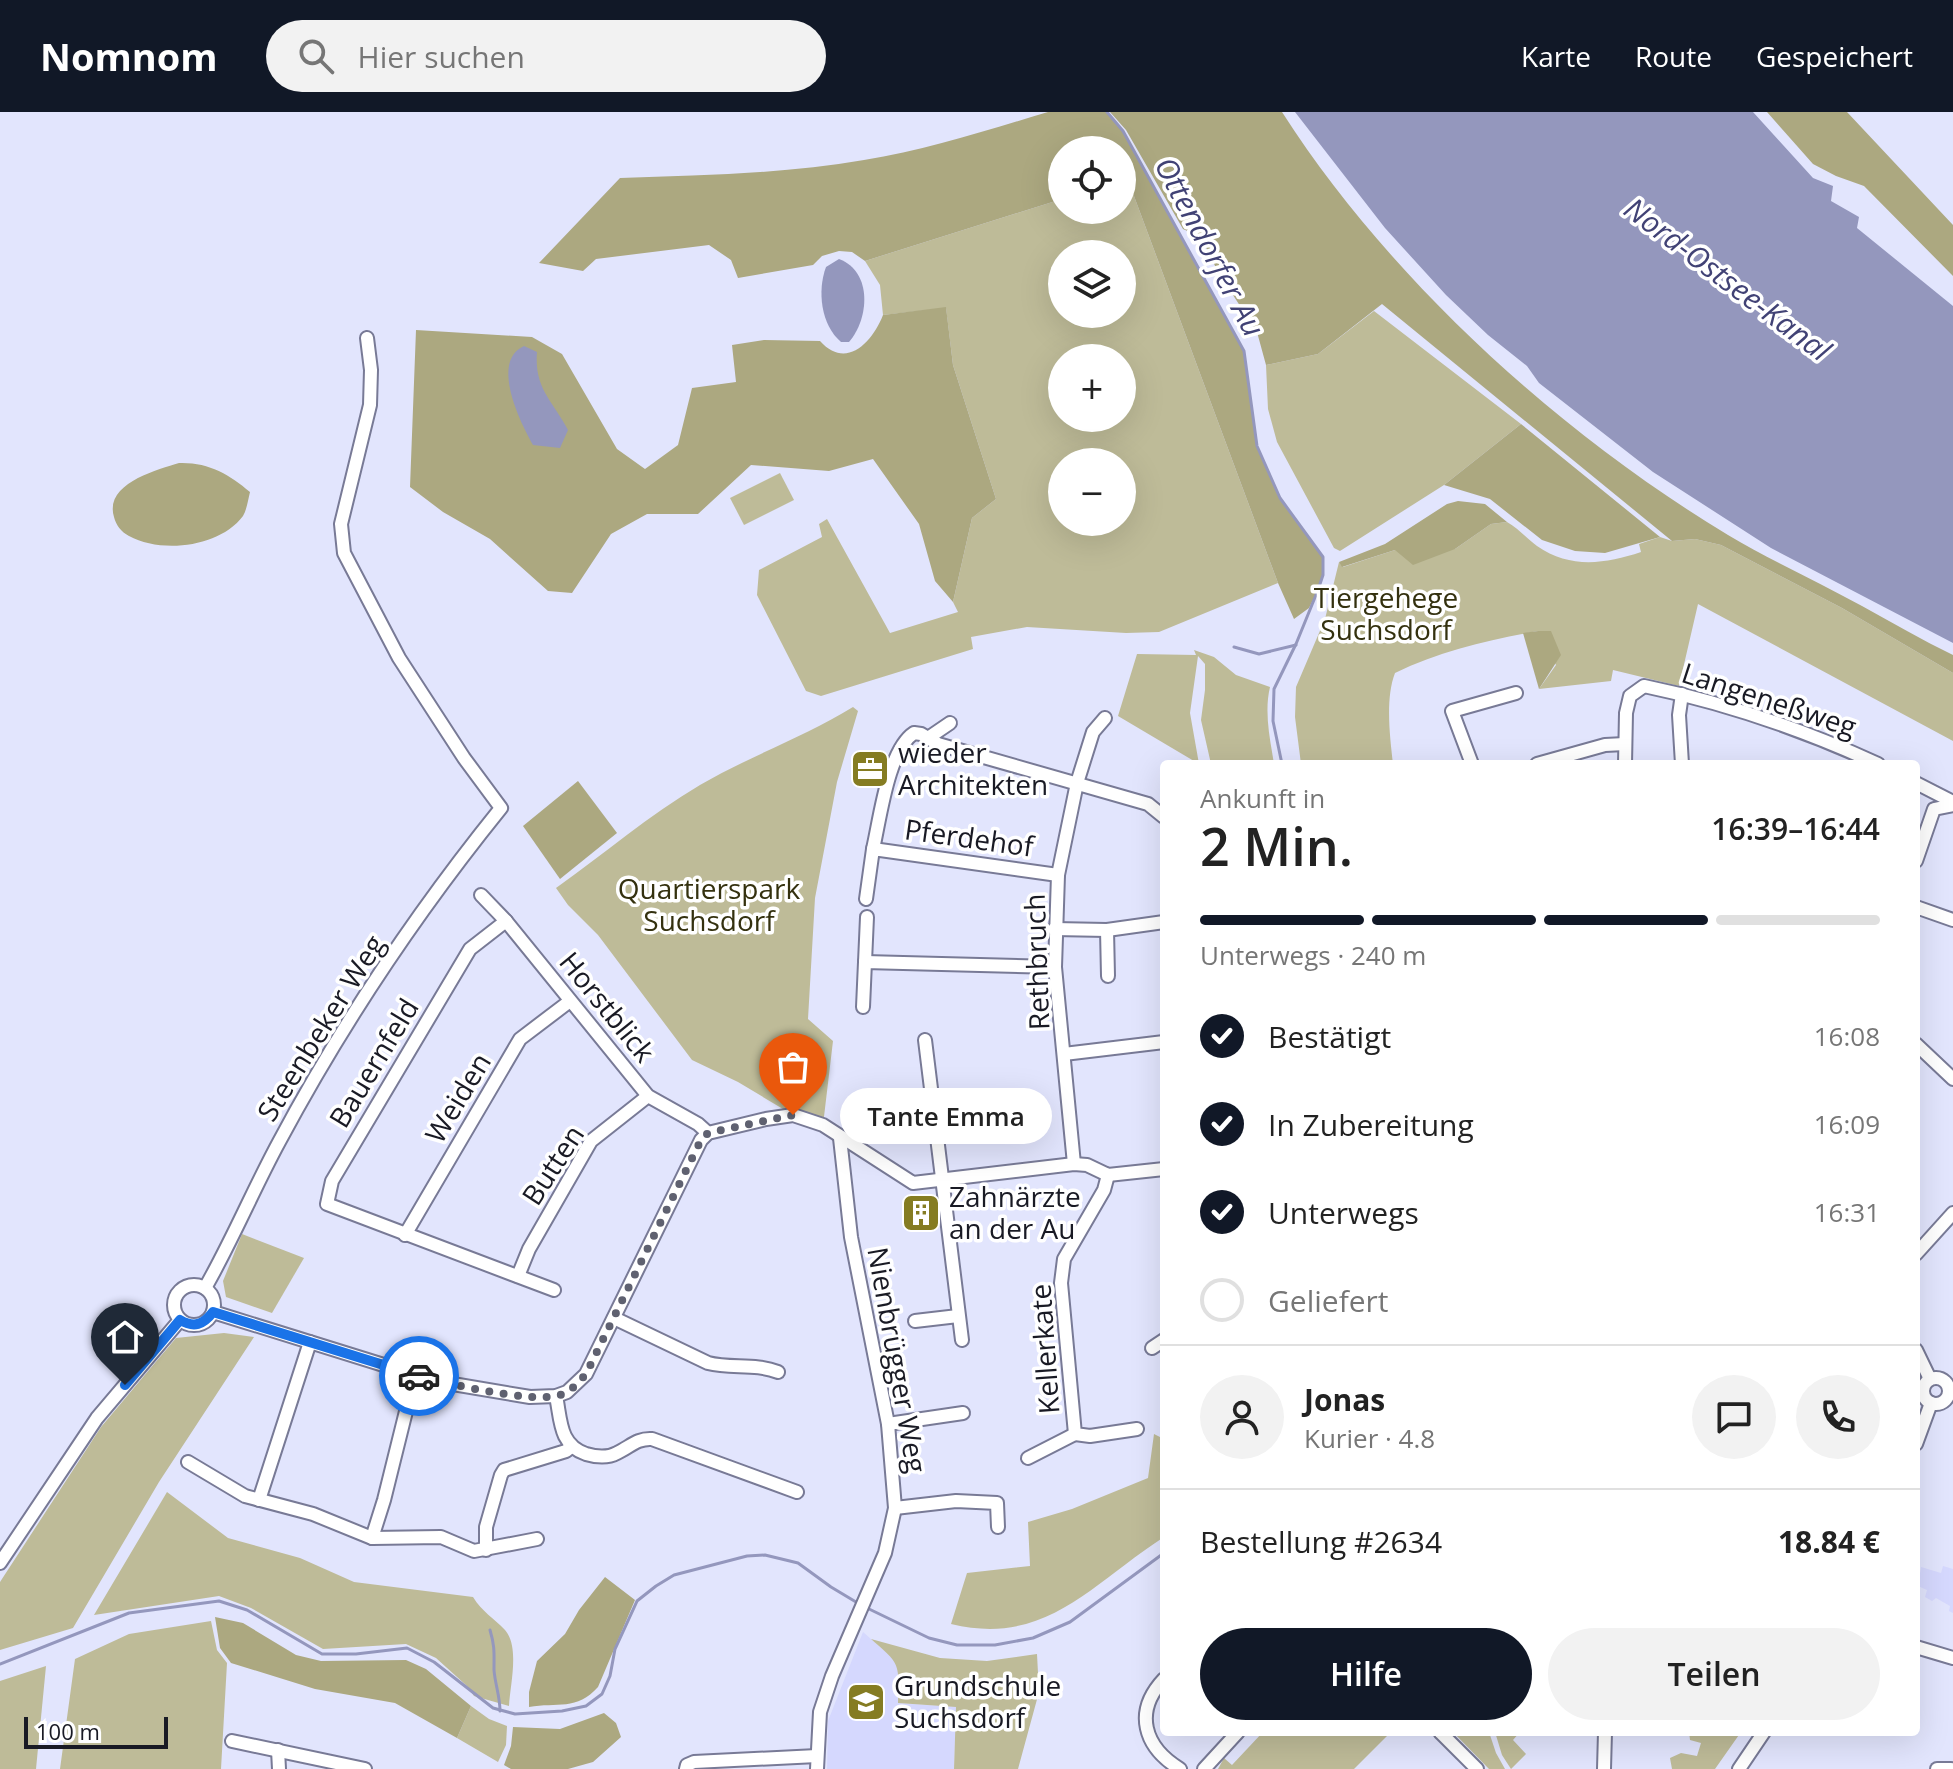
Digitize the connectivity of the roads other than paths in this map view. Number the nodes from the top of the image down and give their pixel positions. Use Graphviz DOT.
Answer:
graph roads {
  1 [pos="367,338"];
  2 [pos="1516,693"];
  3 [pos="1682,694"];
  4 [pos="1105,718"];
  5 [pos="950,723"];
  6 [pos="928,738"];
  7 [pos="1625,744"];
  8 [pos="1470,760"];
  9 [pos="1551,760"];
  10 [pos="1625,760"];
  11 [pos="1682,760"];
  12 [pos="1869,760"];
  13 [pos="1077,783"];
  14 [pos="1922,786"];
  15 [pos="1953,803"];
  16 [pos="1934,809"];
  17 [pos="1160,814"];
  18 [pos="873,849"];
  19 [pos="1920,849"];
  20 [pos="1058,875"];
  21 [pos="481,895"];
  22 [pos="866,899"];
  23 [pos="1920,908"];
  24 [pos="867,917"];
  25 [pos="1953,920"];
  26 [pos="506,921"];
  27 [pos="1160,923"];
  28 [pos="1054,929"];
  29 [pos="1107,930"];
  30 [pos="865,962"];
  31 [pos="1055,967"];
  32 [pos="1108,976"];
  33 [pos="570,1001"];
  34 [pos="863,1007"];
  35 [pos="925,1040"];
  36 [pos="1160,1042"];
  37 [pos="1920,1048"];
  38 [pos="1064,1054"];
  39 [pos="1953,1079"];
  40 [pos="648,1096"];
  41 [pos="708,1133"];
  42 [pos="840,1138"];
  43 [pos="1074,1164"];
  44 [pos="1160,1169"];
  45 [pos="1108,1175"];
  46 [pos="942,1181"];
  47 [pos="1953,1213"];
  48 [pos="405,1235"];
  49 [pos="1920,1250"];
  50 [pos="518,1276"];
  51 [pos="205,1288"];
  52 [pos="554,1290"];
  53 [pos="213,1312"];
  54 [pos="958,1316"];
  55 [pos="614,1318"];
  56 [pos="180,1320"];
  57 [pos="915,1321"];
  58 [pos="962,1340"];
  59 [pos="310,1342"];
  60 [pos="1160,1343"];
  61 [pos="1152,1348"];
  62 [pos="1920,1358"];
  63 [pos="778,1372"];
  64 [pos="415,1375"];
  65 [pos="1930,1379"];
  66 [pos="1951,1390"];
  67 [pos="556,1396"];
  68 [pos="1931,1403"];
  69 [pos="963,1413"];
  70 [pos="888,1424"];
  71 [pos="1137,1429"];
  72 [pos="1920,1433"];
  73 [pos="1075,1434"];
  74 [pos="571,1447"];
  75 [pos="1028,1458"];
  76 [pos="188,1462"];
  77 [pos="797,1492"];
  78 [pos="259,1500"];
  79 [pos="895,1508"];
  80 [pos="998,1527"];
  81 [pos="372,1538"];
  82 [pos="537,1539"];
  83 [pos="486,1550"];
  84 [pos="0,1563"];
  85 [pos="1920,1648"];
  86 [pos="1953,1658"];
  87 [pos="1160,1683"];
  88 [pos="1234,1736"];
  89 [pos="1444,1736"];
  90 [pos="1605,1736"];
  91 [pos="1761,1736"];
  92 [pos="232,1741"];
  93 [pos="278,1750"];
  94 [pos="817,1762"];
  95 [pos="279,1769"];
  96 [pos="365,1769"];
  97 [pos="686,1769"];
  98 [pos="1180,1769"];
  99 [pos="1204,1769"];
  100 [pos="1477,1769"];
  101 [pos="1604,1769"];
  102 [pos="1739,1769"];
  103 [pos="1937,1769"];
  104 [pos="1951,1769"];
  1 -- 51 [label="street, Steenbeker Weg"];
  2 -- 8 [label="street"];
  3 -- 7 [label="street, Langeneßweg"];
  3 -- 11 [label="street"];
  3 -- 12 [label="street, Langeneßweg"];
  4 -- 13 [label="street, Rethbruch"];
  5 -- 6 [label="street"];
  6 -- 13 [label="street"];
  6 -- 18 [label="street, Pferdehof"];
  7 -- 9 [label="street"];
  7 -- 10 [label="street"];
  13 -- 17 [label="street"];
  13 -- 20 [label="street, Rethbruch"];
  14 -- 15 [label="street"];
  14 -- 16 [label="street"];
  15 -- 16 [label="street"];
  16 -- 19 [label="street"];
  18 -- 20 [label="street, Pferdehof"];
  18 -- 22 [label="street, Pferdehof"];
  20 -- 28 [label="street, Rethbruch"];
  21 -- 26 [label="street, Horstblick"];
  23 -- 25 [label="street"];
  24 -- 30 [label="street"];
  26 -- 33 [label="street, Horstblick"];
  26 -- 48 [label="street, Bauernfeld"];
  27 -- 29 [label="street"];
  28 -- 29 [label="street"];
  28 -- 31 [label="street, Rethbruch"];
  29 -- 32 [label="street"];
  30 -- 31 [label="street"];
  30 -- 34 [label="street"];
  31 -- 38 [label="street, Rethbruch"];
  33 -- 40 [label="street, Horstblick"];
  33 -- 48 [label="street, Weiden"];
  35 -- 46 [label="street"];
  36 -- 38 [label="street"];
  37 -- 39 [label="street"];
  38 -- 43 [label="street, Rethbruch"];
  40 -- 41 [label="street, Horstblick"];
  40 -- 50 [label="street, Butten"];
  41 -- 42 [label="street"];
  41 -- 55 [label="street"];
  42 -- 46 [label="street"];
  42 -- 70 [label="street, Nienbrügger Weg"];
  43 -- 45 [label="street"];
  43 -- 46 [label="street"];
  44 -- 45 [label="street"];
  45 -- 73 [label="street, Kellerkate"];
  46 -- 54 [label="street"];
  47 -- 49 [label="street"];
  48 -- 50 [label="street"];
  50 -- 52 [label="street"];
  51 -- 53 [label="street"];
  51 -- 56 [label="street"];
  53 -- 56 [label="street"];
  53 -- 59 [label="street"];
  54 -- 57 [label="street"];
  54 -- 58 [label="street"];
  55 -- 63 [label="street"];
  55 -- 67 [label="street"];
  56 -- 84 [label="street"];
  59 -- 64 [label="street"];
  59 -- 78 [label="street"];
  60 -- 61 [label="street"];
  62 -- 65 [label="street"];
  64 -- 67 [label="street"];
  64 -- 81 [label="street"];
  65 -- 66 [label="street"];
  65 -- 68 [label="street"];
  66 -- 68 [label="street"];
  67 -- 74 [label="street"];
  68 -- 72 [label="street"];
  69 -- 70 [label="street"];
  70 -- 79 [label="street, Nienbrügger Weg"];
  71 -- 73 [label="street, Kellerkate"];
  73 -- 75 [label="street, Kellerkate"];
  74 -- 77 [label="street"];
  74 -- 83 [label="street"];
  76 -- 78 [label="street"];
  78 -- 81 [label="street"];
  79 -- 80 [label="street"];
  79 -- 94 [label="street, Nienbrügger Weg"];
  81 -- 83 [label="street"];
  82 -- 83 [label="street"];
  85 -- 86 [label="street"];
  87 -- 98 [label="street"];
  88 -- 99 [label="street"];
  89 -- 100 [label="street"];
  90 -- 101 [label="street"];
  91 -- 102 [label="street"];
  92 -- 93 [label="street"];
  93 -- 95 [label="street"];
  93 -- 96 [label="street"];
  94 -- 97 [label="street"];
  103 -- 104 [label="street"];
}
